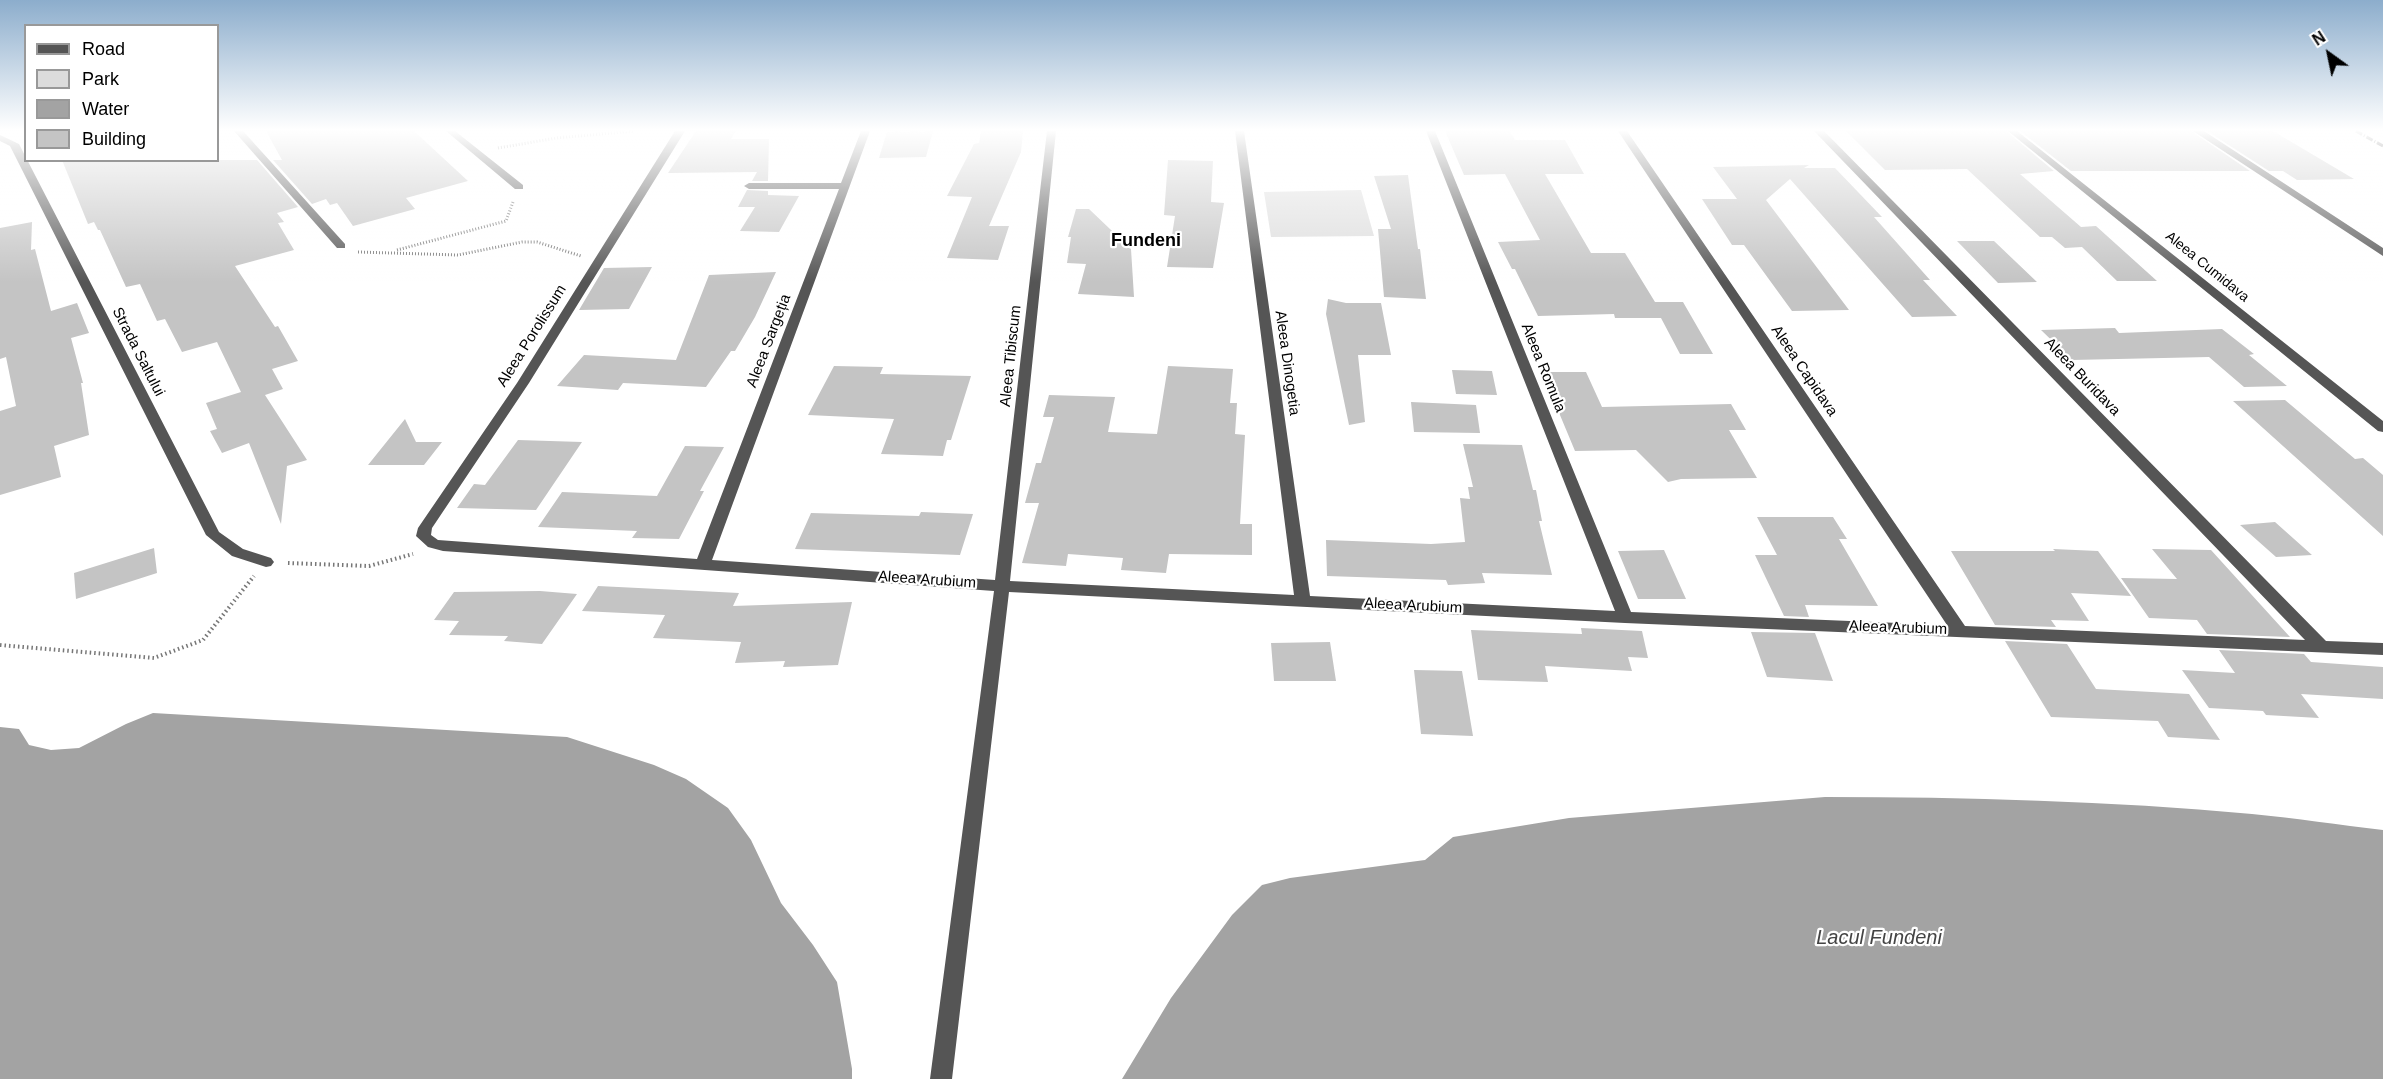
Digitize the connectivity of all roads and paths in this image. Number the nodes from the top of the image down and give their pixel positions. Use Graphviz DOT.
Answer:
graph roads {
  1 [pos="33,181"];
  2 [pos="284,181"];
  3 [pos="512,181"];
  4 [pos="648,181"];
  5 [pos="848,181"];
  6 [pos="1046,181"];
  7 [pos="1247,181"];
  8 [pos="1451,181"];
  9 [pos="1658,181"];
  10 [pos="1869,181"];
  11 [pos="2076,181"];
  12 [pos="2275,181"];
  13 [pos="749,186"];
  14 [pos="846,186"];
  15 [pos="519,187"];
  16 [pos="341,246"];
  17 [pos="392,252"];
  18 [pos="2383,253"];
  19 [pos="599,258"];
  20 [pos="2383,428"];
  21 [pos="443,546"];
  22 [pos="266,562"];
  23 [pos="703,564"];
  24 [pos="1002,586"];
  25 [pos="1303,600"];
  26 [pos="1625,617"];
  27 [pos="1959,630"];
  28 [pos="0,645"];
  29 [pos="2321,646"];
  30 [pos="2383,649"];
  31 [pos="941,1079"];
  1 -- 22 [label="street, Strada Saltului"];
  2 -- 16 [label="street"];
  3 -- 15 [label="street"];
  4 -- 19 [label="street, Aleea Porolissum"];
  5 -- 14 [label="street, Aleea Sargeția"];
  6 -- 24 [label="street, Aleea Tibiscum"];
  7 -- 25 [label="street, Aleea Dinogetia"];
  8 -- 26 [label="street, Aleea Romula"];
  9 -- 27 [label="street, Aleea Capidava"];
  10 -- 29 [label="street, Aleea Buridava"];
  11 -- 20 [label="street, Aleea Cumidava"];
  12 -- 18 [label="street"];
  13 -- 14 [label="street"];
  14 -- 23 [label="street, Aleea Sargeția"];
  15 -- 17 [label="path"];
  16 -- 17 [label="path"];
  17 -- 19 [label="path"];
  19 -- 21 [label="street, Aleea Porolissum"];
  21 -- 22 [label="path"];
  21 -- 23 [label="street, Aleea Arubium"];
  22 -- 28 [label="path"];
  23 -- 24 [label="street, Aleea Arubium"];
  24 -- 25 [label="street, Aleea Arubium"];
  24 -- 31 [label="street, Aleea Tibiscum"];
  25 -- 26 [label="street, Aleea Arubium"];
  26 -- 27 [label="street, Aleea Arubium"];
  27 -- 29 [label="street, Aleea Arubium"];
  29 -- 30 [label="street, Aleea Arubium"];
}
